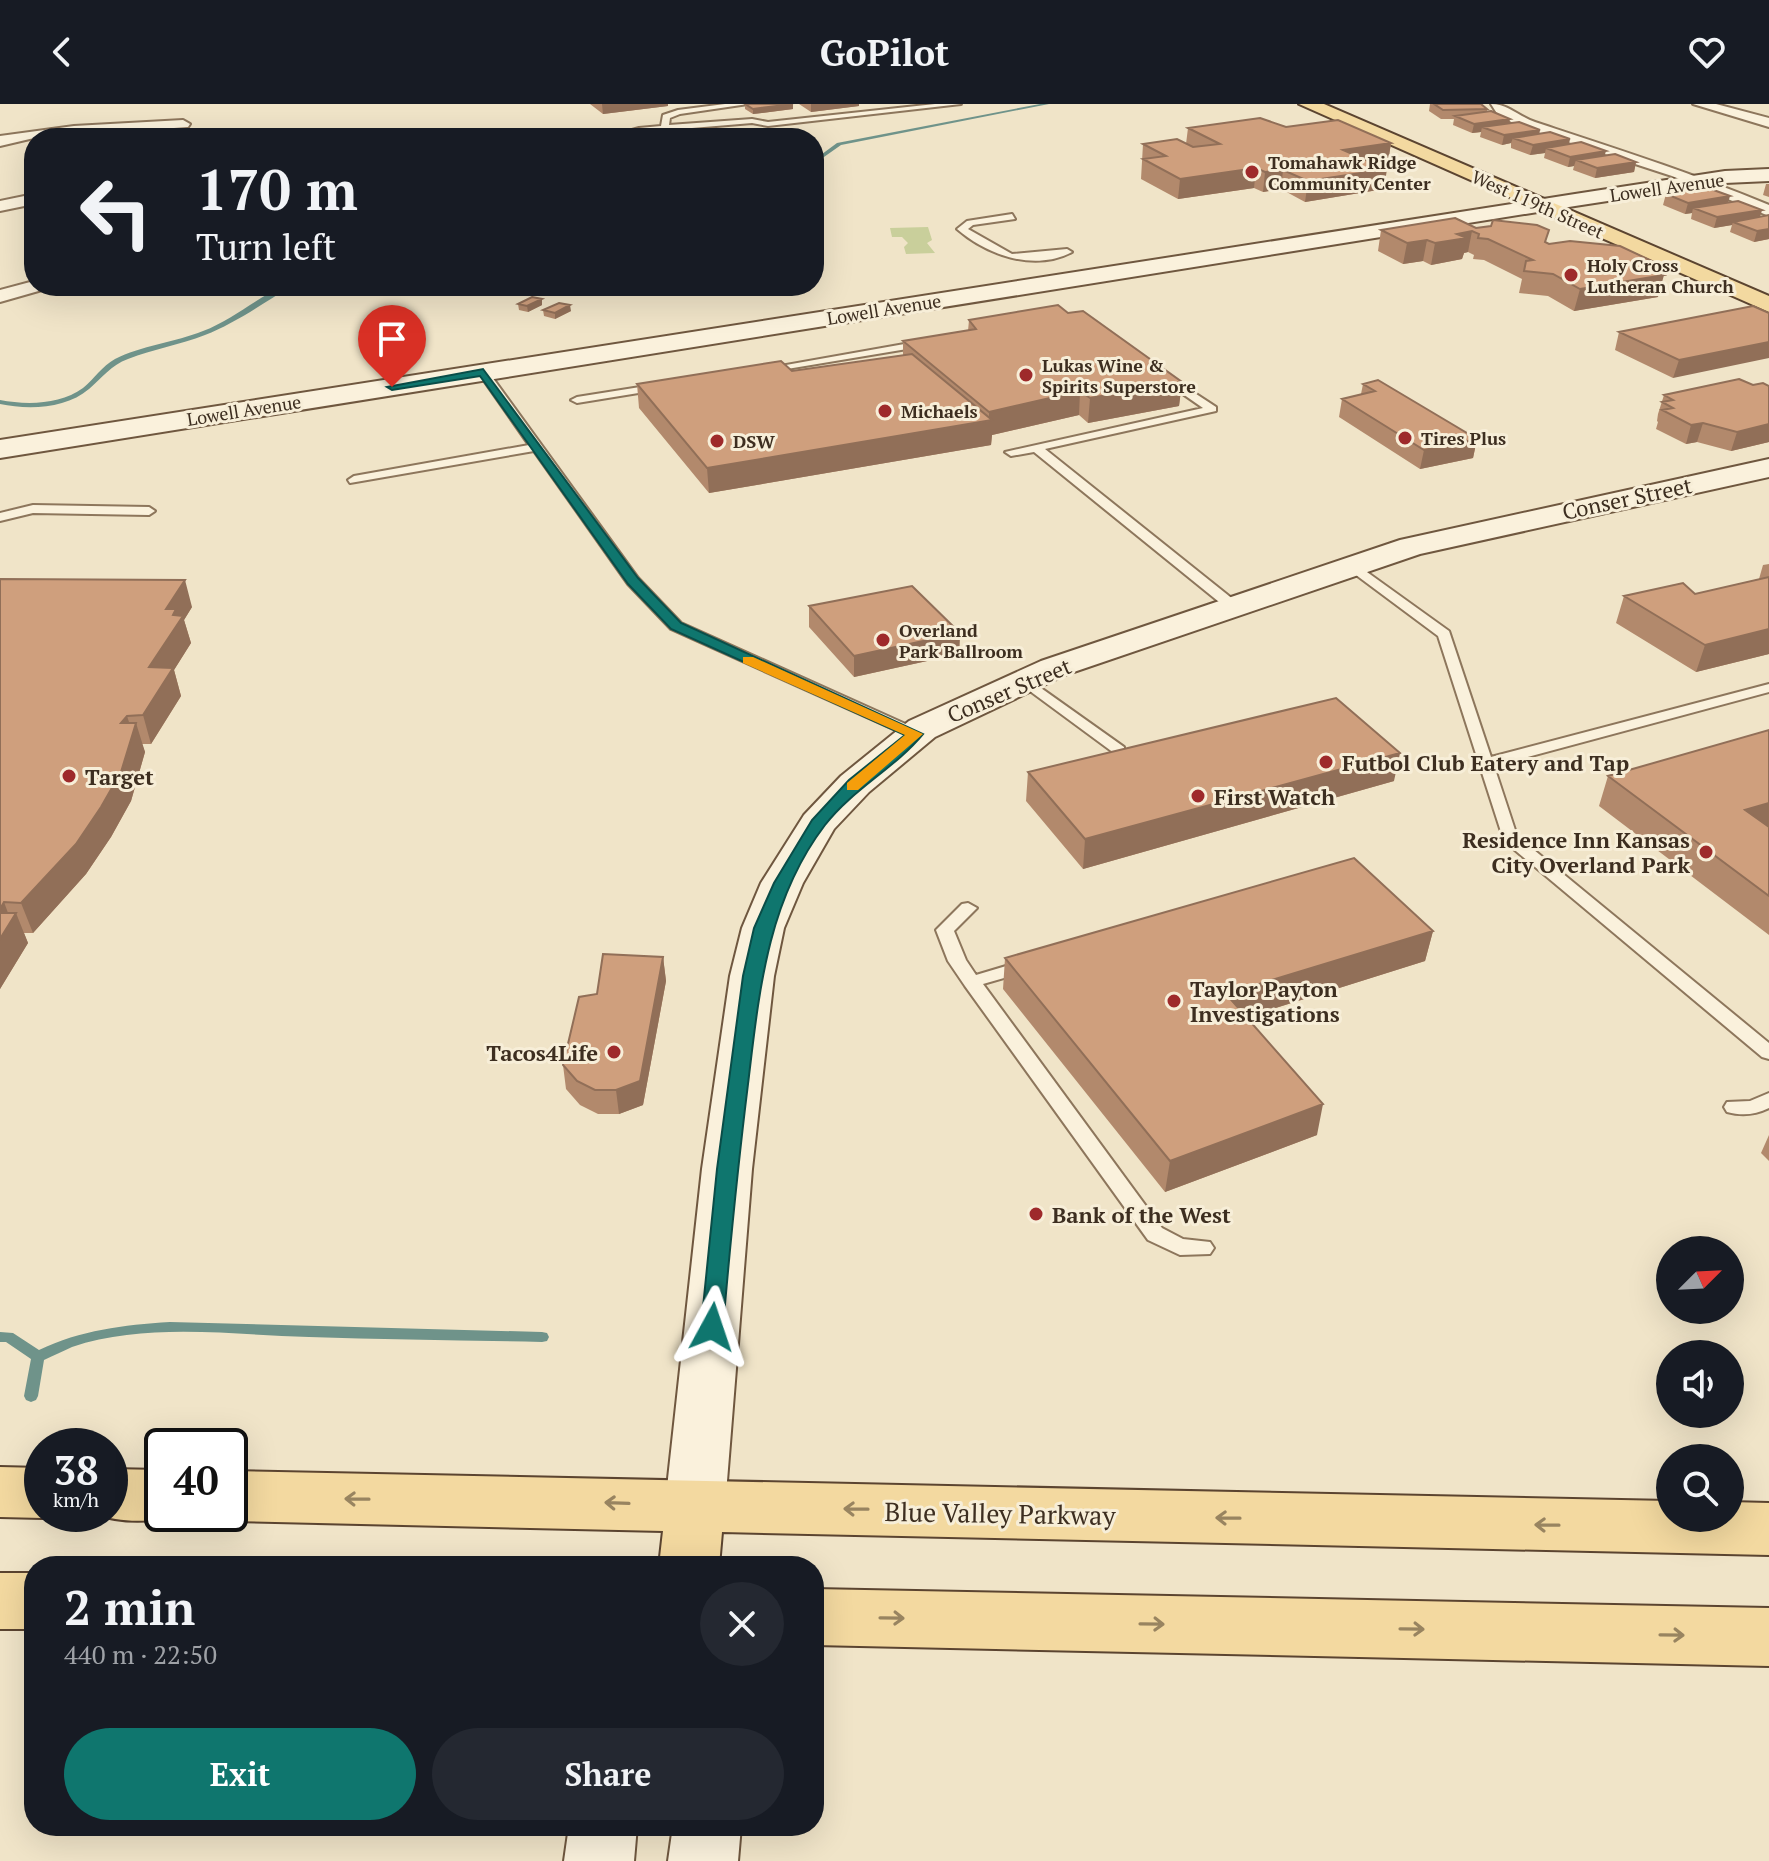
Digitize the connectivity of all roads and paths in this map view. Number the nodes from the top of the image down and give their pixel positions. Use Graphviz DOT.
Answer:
graph roads {
  1 [pos="744,104"];
  2 [pos="874,104"];
  3 [pos="957,104"];
  4 [pos="1308,104"];
  5 [pos="1347,104"];
  6 [pos="1498,104"];
  7 [pos="1700,104"];
  8 [pos="887,112"];
  9 [pos="183,123"];
  10 [pos="1769,123"];
  11 [pos="105,128"];
  12 [pos="664,128"];
  13 [pos="700,128"];
  14 [pos="24,137"];
  15 [pos="0,141"];
  16 [pos="1769,175"];
  17 [pos="1697,181"];
  18 [pos="1575,200"];
  19 [pos="24,201"];
  20 [pos="1541,205"];
  21 [pos="0,206"];
  22 [pos="1769,211"];
  23 [pos="1012,217"];
  24 [pos="1067,252"];
  25 [pos="1769,282"];
  26 [pos="24,289"];
  27 [pos="0,296"];
  28 [pos="1769,305"];
  29 [pos="938,341"];
  30 [pos="1152,367"];
  31 [pos="483,372"];
  32 [pos="750,372"];
  33 [pos="671,385"];
  34 [pos="577,400"];
  35 [pos="537,447"];
  36 [pos="1036,448"];
  37 [pos="0,449"];
  38 [pos="1011,452"];
  39 [pos="1769,468"];
  40 [pos="354,480"];
  41 [pos="149,511"];
  42 [pos="0,517"];
  43 [pos="1353,566"];
  44 [pos="1234,607"];
  45 [pos="1024,680"];
  46 [pos="1769,688"];
  47 [pos="916,734"];
  48 [pos="1119,750"];
  49 [pos="1486,763"];
  50 [pos="968,908"];
  51 [pos="1046,960"];
  52 [pos="971,982"];
  53 [pos="1769,1053"];
  54 [pos="1769,1100"];
  55 [pos="1734,1107"];
  56 [pos="1203,1248"];
  57 [pos="0,1492"];
  58 [pos="24,1493"];
  59 [pos="248,1496"];
  60 [pos="695,1506"];
  61 [pos="1769,1529"];
  62 [pos="690,1556"];
  63 [pos="0,1601"];
  64 [pos="24,1601"];
  65 [pos="824,1617"];
  66 [pos="1769,1637"];
  67 [pos="602,1836"];
  68 [pos="706,1836"];
  69 [pos="599,1861"];
  70 [pos="703,1861"];
  1 -- 12 [label="lane"];
  2 -- 8 [label="lane"];
  3 -- 8 [label="lane"];
  4 -- 20 [label="main road, West 119th Street"];
  5 -- 18 [label="main road, West 119th Street"];
  6 -- 17 [label="street"];
  7 -- 10 [label="street"];
  8 -- 13 [label="lane"];
  9 -- 11 [label="street"];
  14 -- 15 [label="street"];
  16 -- 17 [label="street, Lowell Avenue"];
  17 -- 18 [label="street, Lowell Avenue"];
  17 -- 22 [label="street"];
  18 -- 20 [label="street, Lowell Avenue"];
  18 -- 25 [label="main road, West 119th Street"];
  19 -- 21 [label="street"];
  20 -- 28 [label="main road, West 119th Street"];
  20 -- 31 [label="street, Lowell Avenue"];
  23 -- 24 [label="lane"];
  26 -- 27 [label="street"];
  29 -- 32 [label="lane"];
  30 -- 36 [label="lane"];
  31 -- 35 [label="lane"];
  31 -- 37 [label="street, Lowell Avenue"];
  33 -- 34 [label="lane"];
  35 -- 40 [label="lane"];
  35 -- 47 [label="lane"];
  36 -- 38 [label="lane"];
  36 -- 44 [label="lane"];
  39 -- 43 [label="street, Conser Street"];
  41 -- 42 [label="lane"];
  43 -- 44 [label="street, Conser Street"];
  43 -- 49 [label="lane"];
  44 -- 45 [label="street, Conser Street"];
  45 -- 47 [label="street, Conser Street"];
  45 -- 48 [label="lane"];
  46 -- 49 [label="lane"];
  47 -- 60 [label="street, Conser Street"];
  49 -- 53 [label="lane"];
  50 -- 52 [label="lane"];
  51 -- 52 [label="lane"];
  52 -- 56 [label="lane"];
  54 -- 55 [label="lane"];
  57 -- 58 [label="main road"];
  60 -- 59 [label="main road, Blue Valley Parkway, one-way"];
  61 -- 60 [label="main road, Blue Valley Parkway, one-way"];
  60 -- 62 [label="main road"];
  63 -- 64 [label="main road"];
  65 -- 66 [label="main road, one-way"];
  67 -- 69 [label="street"];
  68 -- 70 [label="street"];
}
